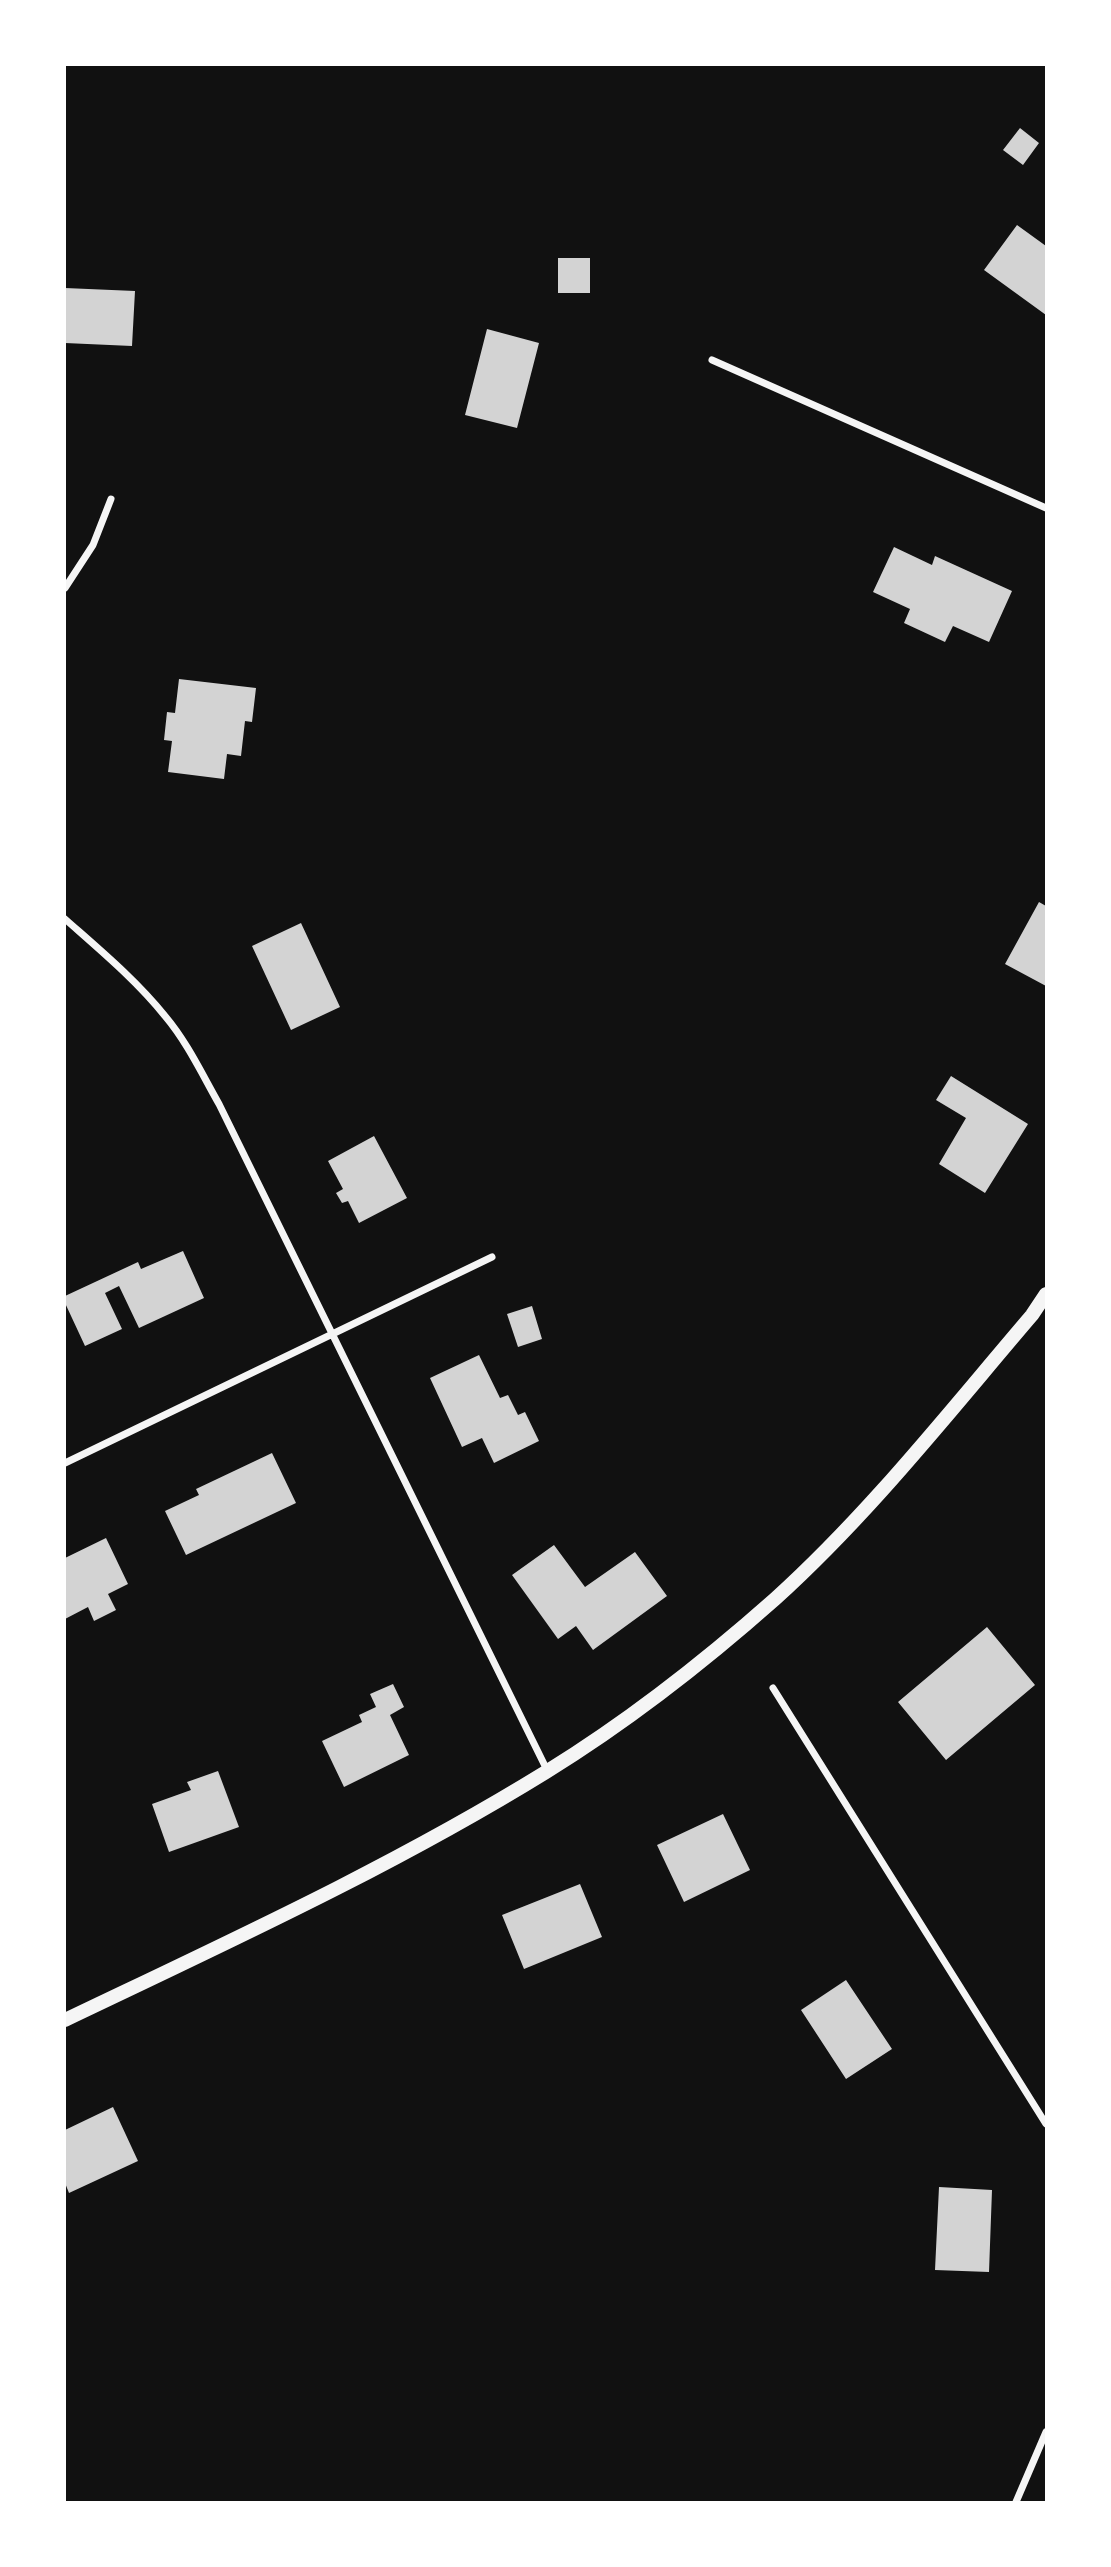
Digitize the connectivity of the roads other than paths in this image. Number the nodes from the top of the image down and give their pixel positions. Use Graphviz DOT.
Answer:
graph roads {
  1 [pos="712,360"];
  2 [pos="111,499"];
  3 [pos="1046,508"];
  4 [pos="65,588"];
  5 [pos="65,919"];
  6 [pos="492,1257"];
  7 [pos="1046,1294"];
  8 [pos="332,1334"];
  9 [pos="65,1463"];
  10 [pos="773,1688"];
  11 [pos="548,1771"];
  12 [pos="65,2021"];
  13 [pos="1046,2124"];
  14 [pos="1046,2432"];
  15 [pos="1016,2502"];
  1 -- 3 [label="street"];
  2 -- 4 [label="street"];
  5 -- 8 [label="street"];
  6 -- 8 [label="street"];
  7 -- 11 [label="main road"];
  8 -- 9 [label="street"];
  8 -- 11 [label="street"];
  10 -- 13 [label="street"];
  11 -- 12 [label="main road"];
  14 -- 15 [label="street"];
}
